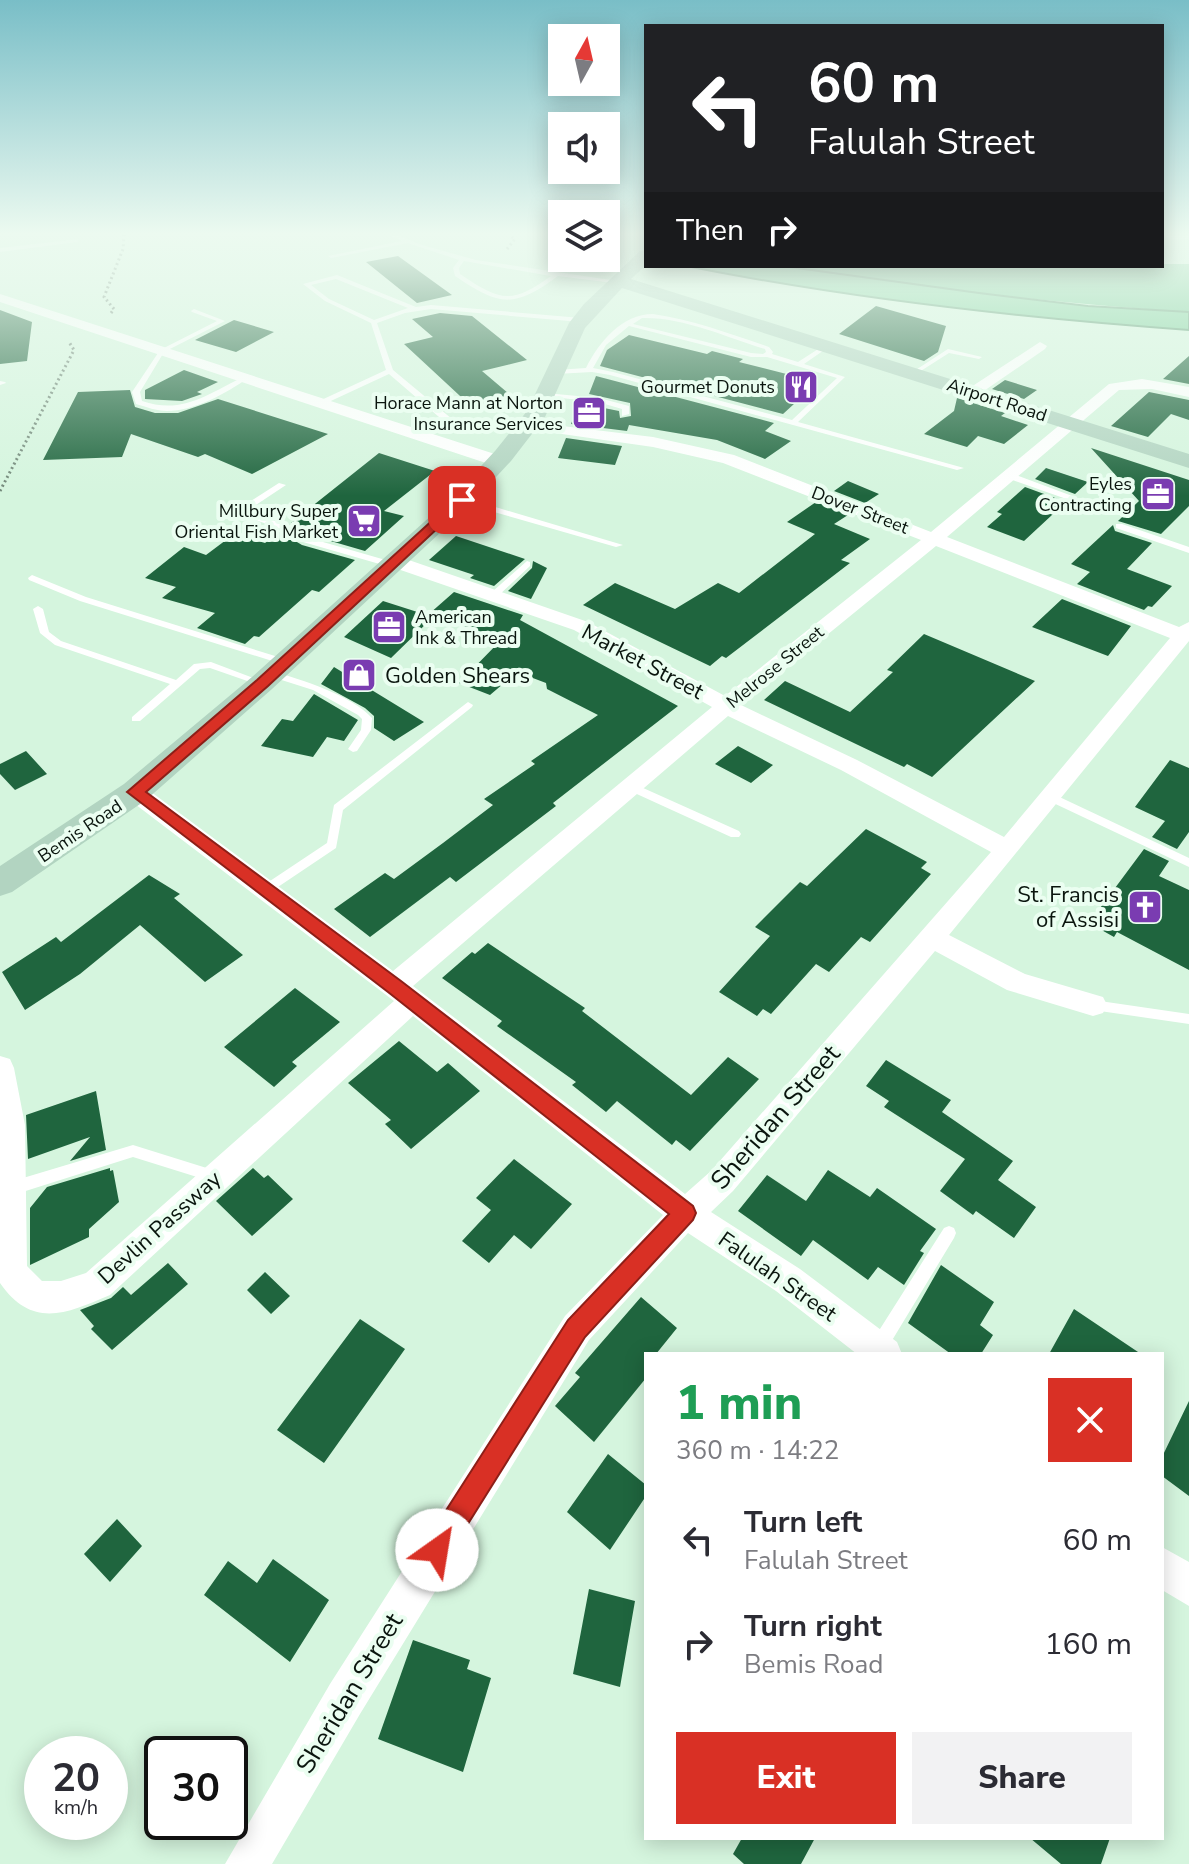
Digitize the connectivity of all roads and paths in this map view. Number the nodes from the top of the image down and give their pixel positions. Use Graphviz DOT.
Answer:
graph roads {
  1 [pos="73,322"];
  2 [pos="220,322"];
  3 [pos="374,322"];
  4 [pos="580,322"];
  5 [pos="631,322"];
  6 [pos="681,322"];
  7 [pos="752,322"];
  8 [pos="627,324"];
  9 [pos="69,337"];
  10 [pos="828,345"];
  11 [pos="1040,346"];
  12 [pos="162,351"];
  13 [pos="768,355"];
  14 [pos="979,357"];
  15 [pos="800,363"];
  16 [pos="589,370"];
  17 [pos="390,371"];
  18 [pos="914,373"];
  19 [pos="245,378"];
  20 [pos="551,383"];
  21 [pos="973,392"];
  22 [pos="1189,392"];
  23 [pos="320,404"];
  24 [pos="625,414"];
  25 [pos="449,421"];
  26 [pos="794,422"];
  27 [pos="1069,423"];
  28 [pos="527,424"];
  29 [pos="498,461"];
  30 [pos="1189,461"];
  31 [pos="960,468"];
  32 [pos="1010,476"];
  33 [pos="282,485"];
  34 [pos="0,491"];
  35 [pos="462,500"];
  36 [pos="1095,506"];
  37 [pos="1119,526"];
  38 [pos="934,540"];
  39 [pos="619,545"];
  40 [pos="1189,550"];
  41 [pos="394,564"];
  42 [pos="527,564"];
  43 [pos="32,578"];
  44 [pos="495,594"];
  45 [pos="38,609"];
  46 [pos="1186,631"];
  47 [pos="273,673"];
  48 [pos="176,683"];
  49 [pos="468,705"];
  50 [pos="726,706"];
  51 [pos="136,719"];
  52 [pos="353,749"];
  53 [pos="632,787"];
  54 [pos="135,792"];
  55 [pos="1051,797"];
  56 [pos="735,834"];
  57 [pos="1007,850"];
  58 [pos="1189,863"];
  59 [pos="0,883"];
  60 [pos="265,890"];
  61 [pos="931,937"];
  62 [pos="404,993"];
  63 [pos="1093,1005"];
  64 [pos="1189,1019"];
  65 [pos="0,1068"];
  66 [pos="216,1177"];
  67 [pos="10,1189"];
  68 [pos="685,1213"];
  69 [pos="949,1233"];
  70 [pos="882,1351"];
  71 [pos="1164,1567"];
  72 [pos="1189,1586"];
  73 [pos="247,1864"];
  1 -- 12 [label="street"];
  2 -- 12 [label="lane"];
  3 -- 17 [label="lane"];
  4 -- 20 [label="main road, Bemis Road"];
  5 -- 8 [label="lane"];
  6 -- 13 [label="lane"];
  7 -- 10 [label="main road, Airport Road"];
  8 -- 13 [label="lane"];
  8 -- 16 [label="lane"];
  9 -- 34 [label="path"];
  10 -- 15 [label="lane"];
  10 -- 18 [label="main road, Airport Road"];
  11 -- 21 [label="street"];
  12 -- 19 [label="street"];
  12 -- 19 [label="lane"];
  13 -- 15 [label="lane"];
  14 -- 18 [label="lane"];
  15 -- 26 [label="lane"];
  16 -- 20 [label="lane"];
  16 -- 26 [label="lane"];
  17 -- 23 [label="lane"];
  17 -- 25 [label="lane"];
  18 -- 21 [label="main road, Airport Road"];
  19 -- 23 [label="street"];
  20 -- 24 [label="lane"];
  20 -- 28 [label="main road, Bemis Road"];
  21 -- 27 [label="main road, Airport Road"];
  22 -- 27 [label="street, Melrose Street"];
  23 -- 29 [label="street"];
  26 -- 31 [label="lane"];
  27 -- 30 [label="main road, Airport Road"];
  27 -- 32 [label="street, Melrose Street"];
  28 -- 29 [label="main road, Bemis Road"];
  28 -- 38 [label="street, Dover Street"];
  29 -- 35 [label="main road, Bemis Road"];
  32 -- 36 [label="lane"];
  32 -- 38 [label="street, Melrose Street"];
  33 -- 41 [label="lane"];
  35 -- 39 [label="lane"];
  35 -- 41 [label="main road, Bemis Road"];
  37 -- 40 [label="lane"];
  38 -- 46 [label="street, Dover Street"];
  38 -- 50 [label="street, Melrose Street"];
  41 -- 44 [label="street, Market Street"];
  41 -- 47 [label="main road, Bemis Road"];
  42 -- 44 [label="lane"];
  43 -- 47 [label="lane"];
  44 -- 50 [label="street, Market Street"];
  45 -- 48 [label="lane"];
  46 -- 55 [label="street, Sheridan Street"];
  47 -- 48 [label="lane"];
  47 -- 52 [label="lane"];
  47 -- 54 [label="main road, Bemis Road"];
  48 -- 51 [label="lane"];
  49 -- 60 [label="lane"];
  50 -- 53 [label="street, Melrose Street"];
  50 -- 57 [label="street, Market Street"];
  53 -- 56 [label="lane"];
  53 -- 62 [label="street, Melrose Street"];
  54 -- 59 [label="main road, Bemis Road"];
  54 -- 60 [label="street, Falulah Street"];
  55 -- 57 [label="street, Sheridan Street"];
  55 -- 58 [label="lane"];
  57 -- 61 [label="street, Sheridan Street"];
  60 -- 62 [label="street, Falulah Street"];
  61 -- 63 [label="street"];
  61 -- 68 [label="street, Sheridan Street"];
  62 -- 66 [label="street, Devlin Passway"];
  62 -- 68 [label="street, Falulah Street"];
  63 -- 64 [label="lane"];
  65 -- 67 [label="street, Devlin Passway"];
  66 -- 67 [label="lane"];
  66 -- 67 [label="street, Devlin Passway"];
  68 -- 70 [label="street, Falulah Street"];
  68 -- 73 [label="street, Sheridan Street"];
  69 -- 70 [label="lane"];
  71 -- 72 [label="street"];
}
